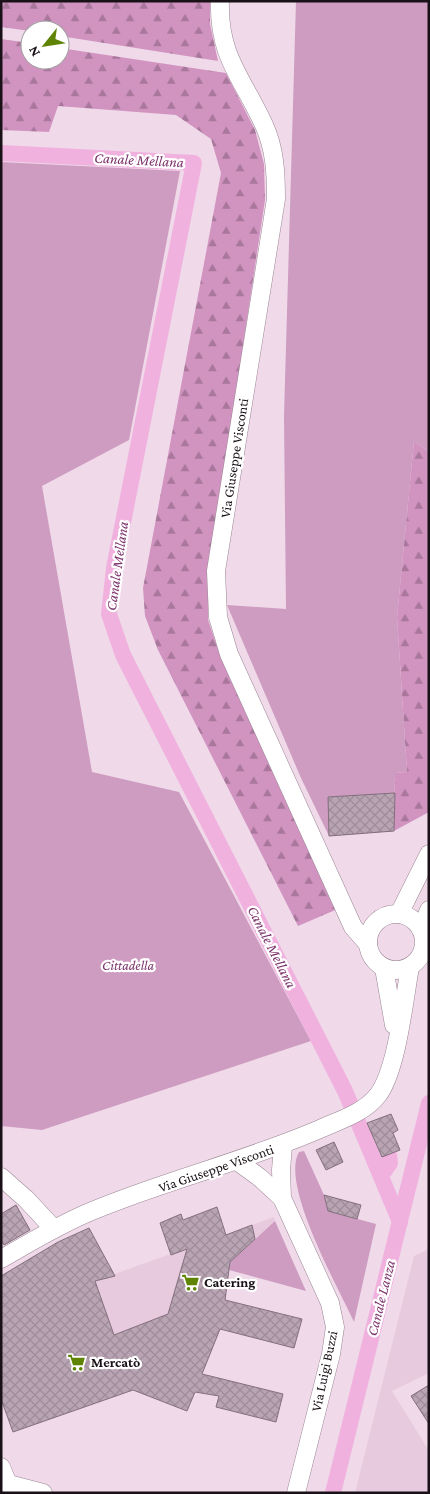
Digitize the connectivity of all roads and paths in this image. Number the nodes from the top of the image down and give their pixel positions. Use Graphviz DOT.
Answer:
graph roads {
  1 [pos="220,1"];
  2 [pos="429,854"];
  3 [pos="343,902"];
  4 [pos="429,910"];
  5 [pos="399,914"];
  6 [pos="379,920"];
  7 [pos="421,930"];
  8 [pos="368,944"];
  9 [pos="410,967"];
  10 [pos="384,968"];
  11 [pos="396,1043"];
  12 [pos="283,1145"];
  13 [pos="237,1161"];
  14 [pos="1,1176"];
  15 [pos="282,1198"];
  16 [pos="54,1229"];
  17 [pos="1,1259"];
  18 [pos="1,1467"];
  19 [pos="4,1483"];
  20 [pos="43,1493"];
  21 [pos="296,1493"];
  1 -- 3 [label="street, Via Giuseppe Visconti"];
  2 -- 5 [label="street"];
  3 -- 6 [label="street"];
  3 -- 8 [label="street, Via Giuseppe Visconti"];
  4 -- 7 [label="street"];
  5 -- 6 [label="street"];
  5 -- 7 [label="street"];
  6 -- 8 [label="street"];
  7 -- 9 [label="street"];
  8 -- 10 [label="street"];
  9 -- 10 [label="street"];
  9 -- 11 [label="street, Via Giuseppe Visconti"];
  10 -- 11 [label="street, Via Giuseppe Visconti"];
  11 -- 12 [label="street, Via Giuseppe Visconti"];
  12 -- 13 [label="street, Via Giuseppe Visconti"];
  12 -- 15 [label="street, Via Luigi Buzzi"];
  13 -- 15 [label="street, Via Luigi Buzzi"];
  13 -- 16 [label="street, Via Giuseppe Visconti"];
  14 -- 16 [label="street"];
  15 -- 21 [label="street, Via Luigi Buzzi"];
  16 -- 17 [label="street, Via Giuseppe Visconti"];
  18 -- 19 [label="street"];
  19 -- 20 [label="street"];
}
